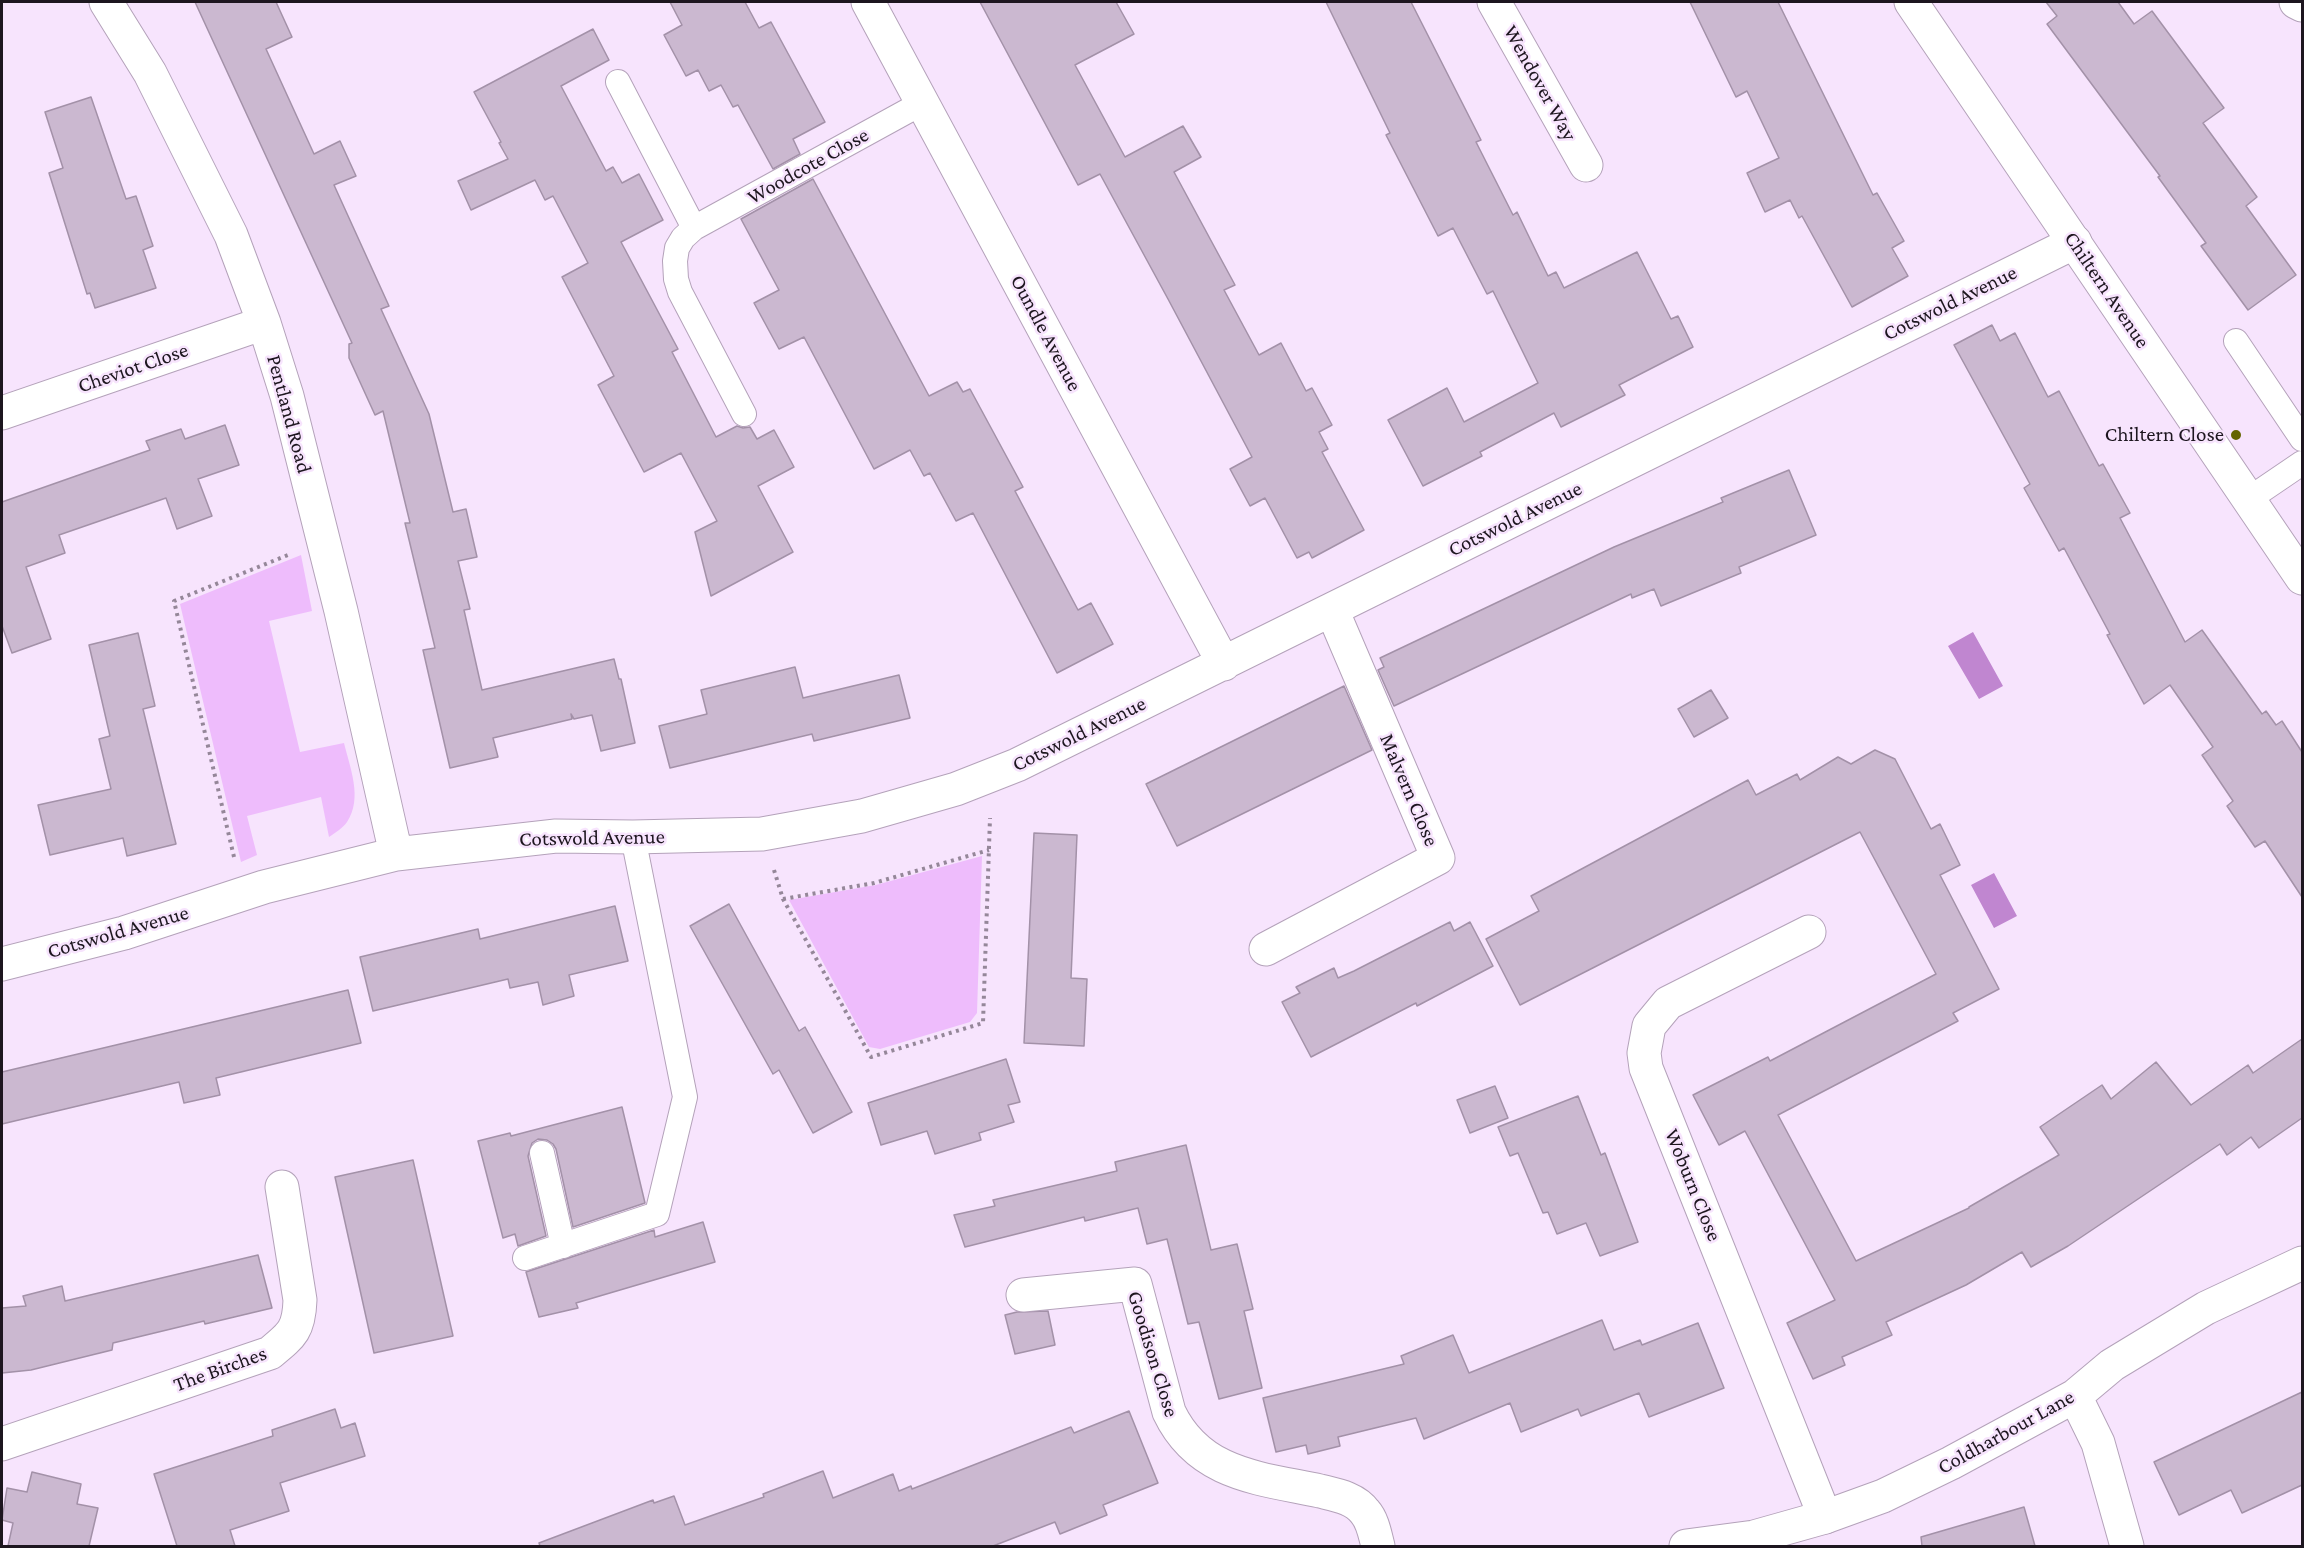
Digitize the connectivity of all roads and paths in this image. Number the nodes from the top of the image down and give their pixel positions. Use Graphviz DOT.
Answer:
graph roads {
  1 [pos="106,2"];
  2 [pos="868,2"];
  3 [pos="1494,2"];
  4 [pos="1911,2"];
  5 [pos="2296,2"];
  6 [pos="2302,5"];
  7 [pos="618,82"];
  8 [pos="922,103"];
  9 [pos="1586,165"];
  10 [pos="694,228"];
  11 [pos="2075,242"];
  12 [pos="264,323"];
  13 [pos="2236,341"];
  14 [pos="2,413"];
  15 [pos="744,414"];
  16 [pos="2302,439"];
  17 [pos="2302,463"];
  18 [pos="2249,499"];
  19 [pos="322,541"];
  20 [pos="2302,578"];
  21 [pos="1332,609"];
  22 [pos="1224,664"];
  23 [pos="991,776"];
  24 [pos="762,834"];
  25 [pos="633,837"];
  26 [pos="988,850"];
  27 [pos="396,854"];
  28 [pos="242,894"];
  29 [pos="783,899"];
  30 [pos="1809,932"];
  31 [pos="1266,949"];
  32 [pos="2,964"];
  33 [pos="542,1153"];
  34 [pos="282,1187"];
  35 [pos="564,1246"];
  36 [pos="525,1258"];
  37 [pos="2302,1263"];
  38 [pos="1023,1295"];
  39 [pos="2075,1396"];
  40 [pos="2,1443"];
  41 [pos="1825,1517"];
  42 [pos="1378,1546"];
  43 [pos="1686,1546"];
  44 [pos="2127,1546"];
  1 -- 12 [label="street, Pentland Road"];
  2 -- 8 [label="street, Oundle Avenue"];
  3 -- 9 [label="street, Wendover Way"];
  4 -- 11 [label="street, Chiltern Avenue"];
  5 -- 6 [label="street"];
  7 -- 10 [label="lane"];
  8 -- 10 [label="lane, Woodcote Close"];
  8 -- 22 [label="street, Oundle Avenue"];
  10 -- 15 [label="lane, Woodcote Close"];
  11 -- 18 [label="street, Chiltern Avenue"];
  11 -- 21 [label="street, Cotswold Avenue"];
  12 -- 14 [label="street, Cheviot Close"];
  12 -- 19 [label="street, Pentland Road"];
  13 -- 16 [label="lane"];
  17 -- 18 [label="lane"];
  18 -- 20 [label="street, Chiltern Avenue"];
  19 -- 27 [label="street, Pentland Road"];
  19 -- 28 [label="path"];
  21 -- 22 [label="street, Cotswold Avenue"];
  21 -- 31 [label="street, Malvern Close"];
  22 -- 23 [label="street, Cotswold Avenue"];
  23 -- 24 [label="street, Cotswold Avenue"];
  23 -- 26 [label="path"];
  24 -- 25 [label="street, Cotswold Avenue"];
  24 -- 29 [label="path"];
  25 -- 27 [label="street, Cotswold Avenue"];
  25 -- 35 [label="lane"];
  26 -- 29 [label="path"];
  26 -- 29 [label="path"];
  27 -- 28 [label="street, Cotswold Avenue"];
  28 -- 32 [label="street, Cotswold Avenue"];
  30 -- 41 [label="street, Woburn Close"];
  33 -- 35 [label="lane"];
  34 -- 40 [label="street, The Birches"];
  35 -- 36 [label="lane"];
  37 -- 39 [label="street, Coldharbour Lane"];
  38 -- 42 [label="street, Goodison Close"];
  39 -- 41 [label="street, Coldharbour Lane"];
  39 -- 44 [label="street"];
  41 -- 43 [label="street, Coldharbour Lane"];
}
